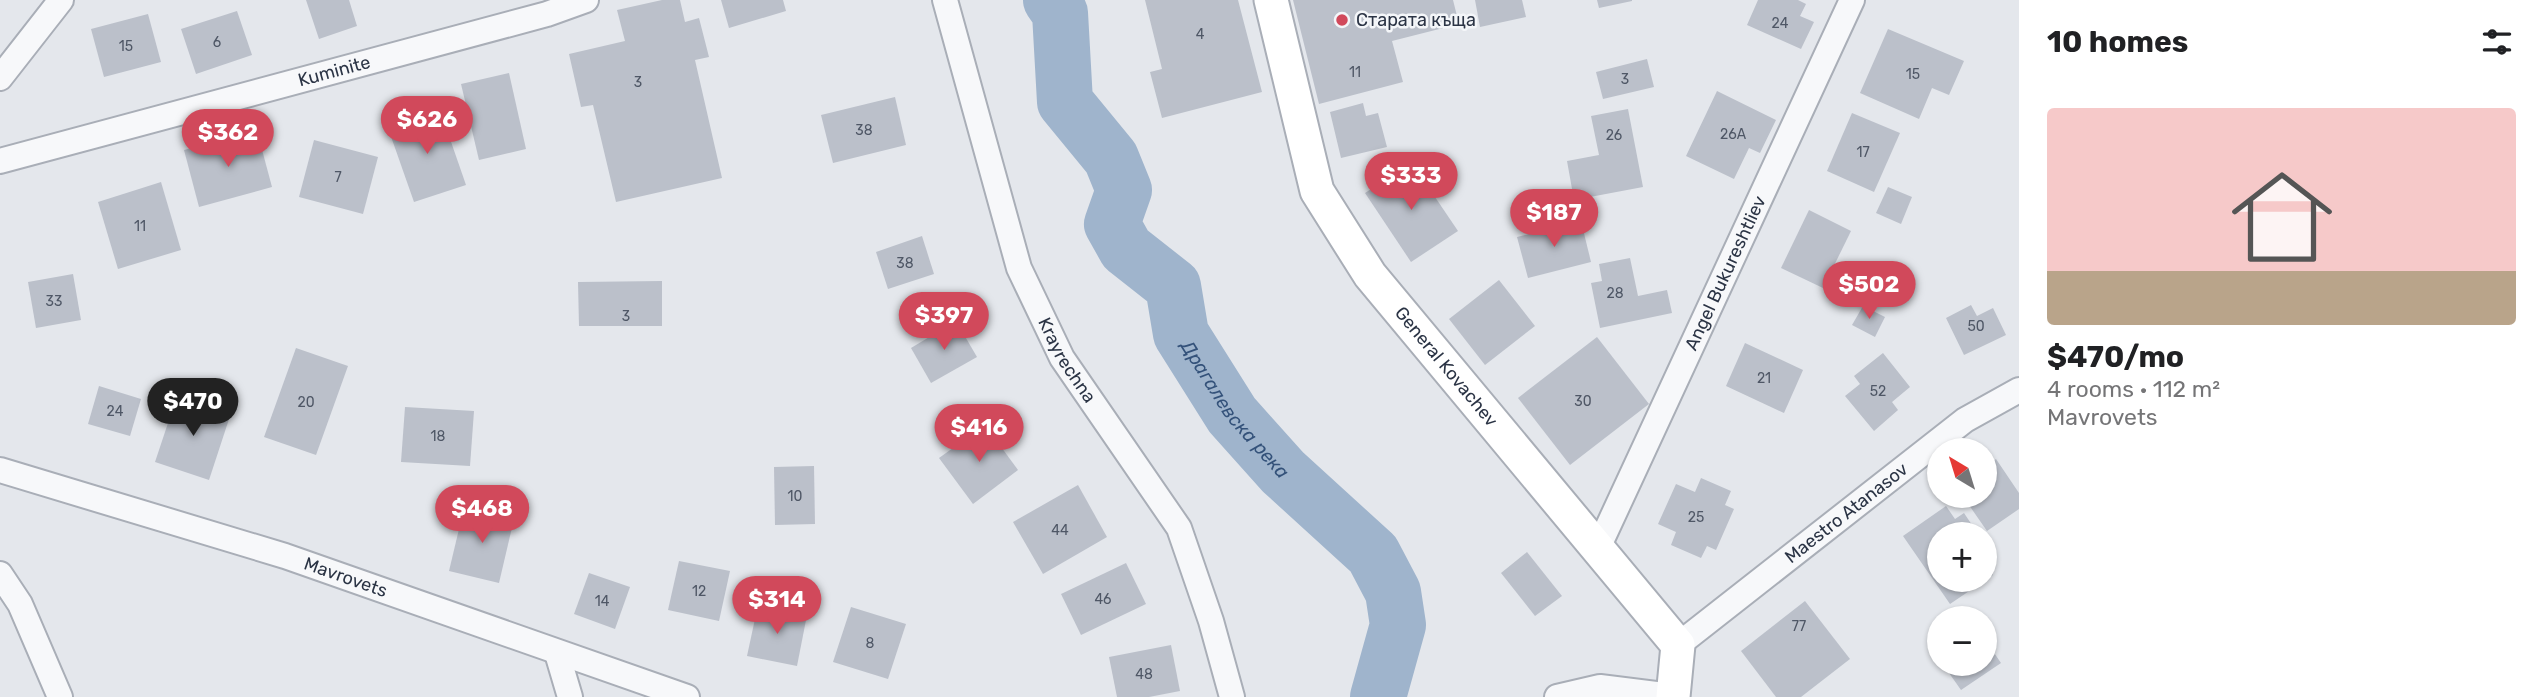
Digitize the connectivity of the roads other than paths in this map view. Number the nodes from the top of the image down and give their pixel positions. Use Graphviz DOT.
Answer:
graph roads {
  1 [pos="61,0"];
  2 [pos="586,0"];
  3 [pos="945,0"];
  4 [pos="1271,0"];
  5 [pos="1852,0"];
  6 [pos="0,78"];
  7 [pos="0,160"];
  8 [pos="2019,390"];
  9 [pos="0,470"];
  10 [pos="1598,548"];
  11 [pos="0,574"];
  12 [pos="1678,645"];
  13 [pos="557,653"];
  14 [pos="1672,696"];
  15 [pos="60,697"];
  16 [pos="570,697"];
  17 [pos="687,697"];
  18 [pos="1232,697"];
  19 [pos="1557,697"];
  1 -- 6 [label="street"];
  2 -- 7 [label="street, Kuminite"];
  3 -- 18 [label="street, Krayrechna"];
  4 -- 10 [label="street, General Kovachev"];
  5 -- 10 [label="street, Angel Bukureshtliev"];
  8 -- 12 [label="street, Maestro Atanasov"];
  9 -- 13 [label="street, Mavrovets"];
  10 -- 12 [label="street, General Kovachev"];
  11 -- 15 [label="street"];
  12 -- 14 [label="street"];
  13 -- 16 [label="street"];
  13 -- 17 [label="street, Mavrovets"];
  14 -- 19 [label="street"];
}
